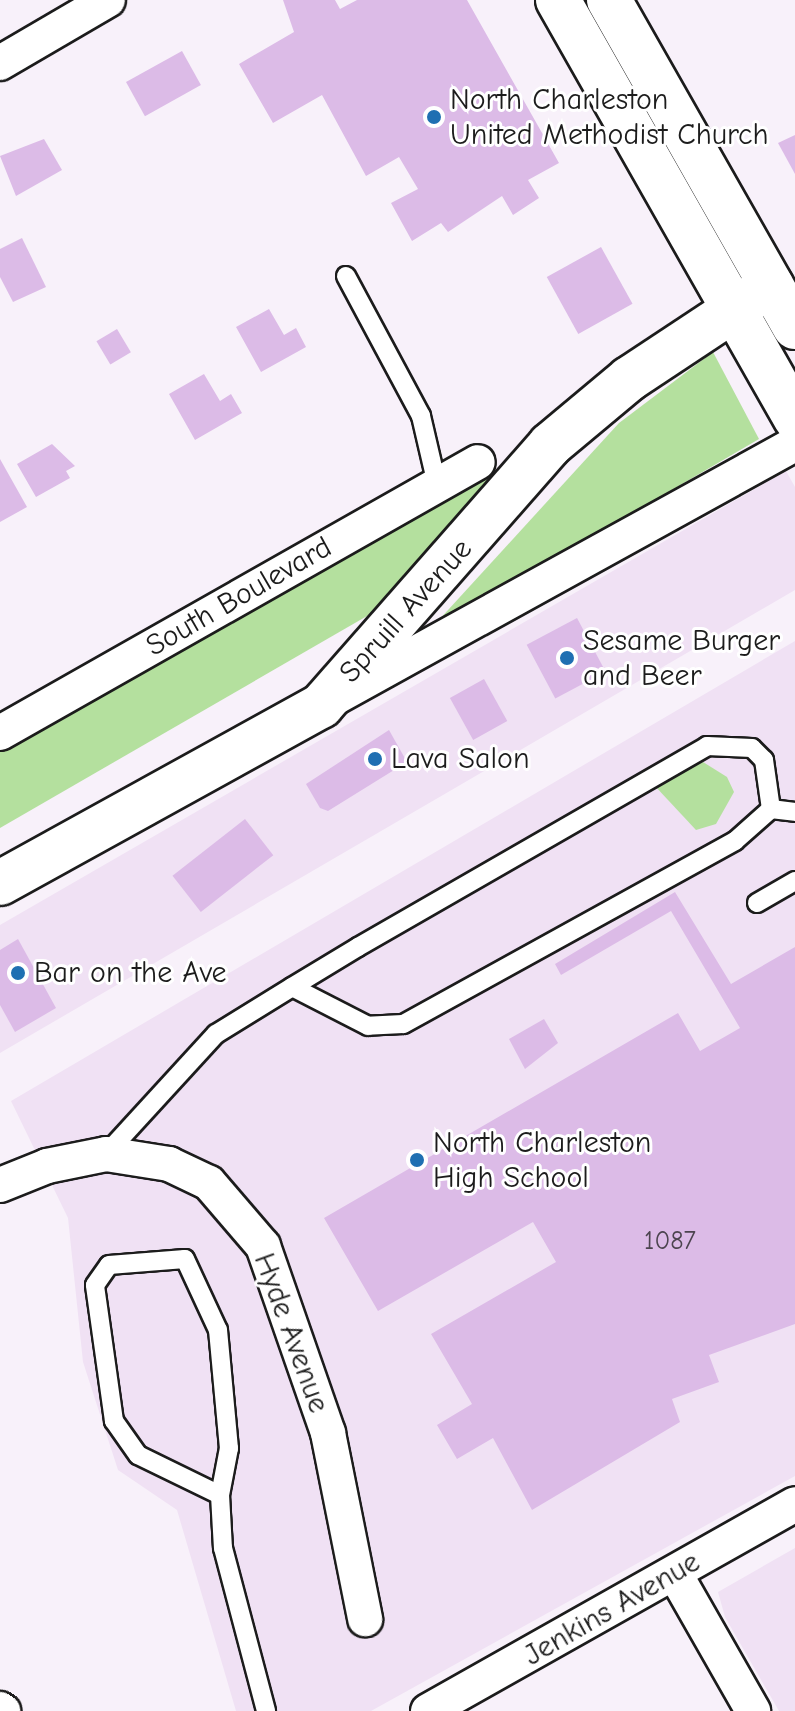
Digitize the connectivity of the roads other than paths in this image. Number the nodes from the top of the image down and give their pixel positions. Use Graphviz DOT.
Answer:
graph roads {
  1 [pos="108,0"];
  2 [pos="558,0"];
  3 [pos="609,0"];
  4 [pos="0,63"];
  5 [pos="346,276"];
  6 [pos="783,278"];
  7 [pos="733,309"];
  8 [pos="795,327"];
  9 [pos="795,418"];
  10 [pos="795,444"];
  11 [pos="478,462"];
  12 [pos="437,485"];
  13 [pos="321,706"];
  14 [pos="0,733"];
  15 [pos="771,809"];
  16 [pos="795,812"];
  17 [pos="795,881"];
  18 [pos="0,883"];
  19 [pos="757,903"];
  20 [pos="292,987"];
  21 [pos="106,1154"];
  22 [pos="0,1185"];
  23 [pos="220,1495"];
  24 [pos="795,1504"];
  25 [pos="675,1574"];
  26 [pos="365,1619"];
  27 [pos="266,1711"];
  28 [pos="428,1711"];
  29 [pos="753,1711"];
  1 -- 4 [label="street"];
  2 -- 7 [label="street"];
  3 -- 6 [label="street"];
  5 -- 12 [label="lane"];
  6 -- 7 [label="street, Spruill Avenue"];
  6 -- 8 [label="street"];
  7 -- 9 [label="street"];
  7 -- 13 [label="street, Spruill Avenue"];
  10 -- 13 [label="street"];
  11 -- 12 [label="street, South Boulevard"];
  12 -- 14 [label="street, South Boulevard"];
  13 -- 18 [label="street, Spruill Avenue"];
  15 -- 16 [label="lane"];
  15 -- 20 [label="lane"];
  15 -- 20 [label="lane"];
  17 -- 19 [label="lane"];
  20 -- 21 [label="lane"];
  21 -- 22 [label="street, Hyde Avenue"];
  21 -- 26 [label="street, Hyde Avenue"];
  23 -- 23 [label="lane"];
  23 -- 27 [label="lane"];
  24 -- 25 [label="street, Jenkins Avenue"];
  25 -- 28 [label="street, Jenkins Avenue"];
  25 -- 29 [label="street"];
}
